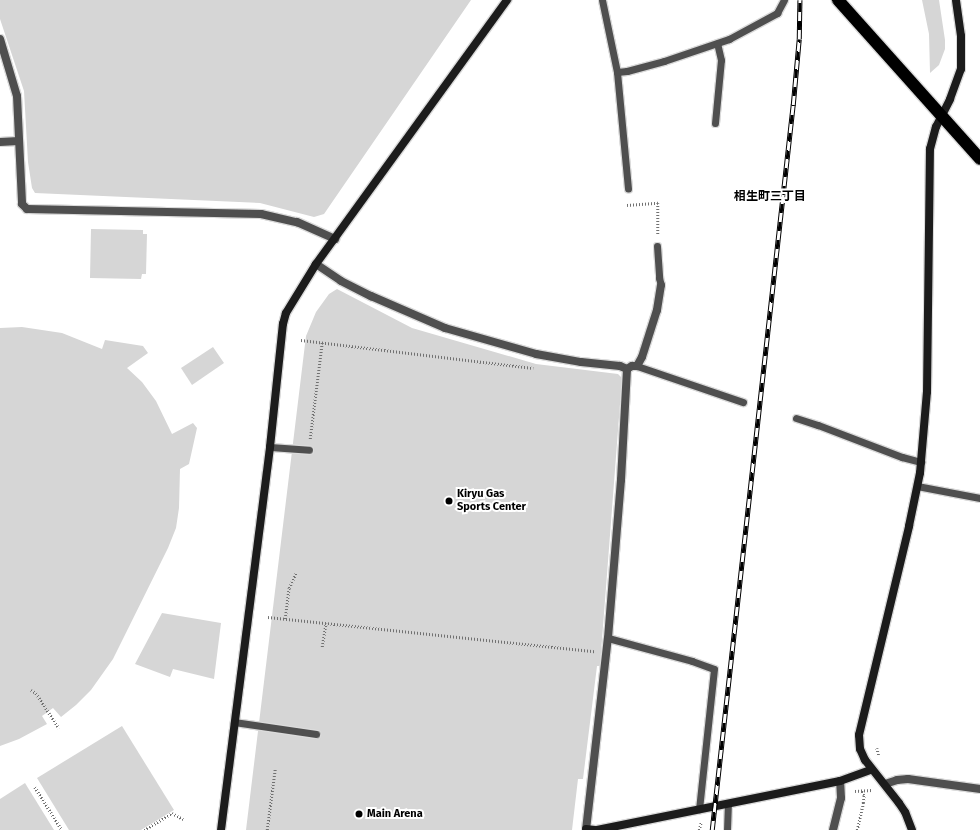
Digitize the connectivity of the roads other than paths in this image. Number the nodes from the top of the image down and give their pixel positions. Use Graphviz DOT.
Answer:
graph roads {
  1 [pos="507,0"];
  2 [pos="602,0"];
  3 [pos="784,0"];
  4 [pos="838,0"];
  5 [pos="956,0"];
  6 [pos="0,39"];
  7 [pos="717,43"];
  8 [pos="617,72"];
  9 [pos="941,116"];
  10 [pos="715,123"];
  11 [pos="19,141"];
  12 [pos="0,142"];
  13 [pos="980,159"];
  14 [pos="628,188"];
  15 [pos="334,240"];
  16 [pos="657,246"];
  17 [pos="316,264"];
  18 [pos="661,285"];
  19 [pos="637,366"];
  20 [pos="627,369"];
  21 [pos="743,402"];
  22 [pos="796,418"];
  23 [pos="270,447"];
  24 [pos="309,450"];
  25 [pos="921,462"];
  26 [pos="917,486"];
  27 [pos="980,498"];
  28 [pos="608,638"];
  29 [pos="234,722"];
  30 [pos="316,734"];
  31 [pos="871,770"];
  32 [pos="840,781"];
  33 [pos="885,784"];
  34 [pos="980,789"];
  35 [pos="728,804"];
  36 [pos="700,809"];
  37 [pos="221,830"];
  38 [pos="586,830"];
  39 [pos="596,830"];
  40 [pos="727,830"];
  41 [pos="833,830"];
  42 [pos="912,830"];
  1 -- 15 [label="street"];
  2 -- 8 [label="lane"];
  3 -- 7 [label="lane"];
  4 -- 9 [label="highway"];
  5 -- 9 [label="street"];
  6 -- 11 [label="street"];
  7 -- 8 [label="lane"];
  7 -- 10 [label="lane"];
  8 -- 14 [label="lane"];
  9 -- 13 [label="highway"];
  9 -- 25 [label="street"];
  11 -- 12 [label="street"];
  11 -- 15 [label="street"];
  15 -- 17 [label="street"];
  16 -- 18 [label="lane"];
  17 -- 20 [label="street"];
  17 -- 23 [label="street"];
  18 -- 19 [label="street"];
  19 -- 20 [label="street"];
  19 -- 21 [label="lane"];
  20 -- 28 [label="street"];
  22 -- 25 [label="lane"];
  23 -- 24 [label="lane"];
  23 -- 29 [label="street"];
  25 -- 26 [label="street"];
  26 -- 27 [label="lane"];
  26 -- 31 [label="street"];
  28 -- 36 [label="lane"];
  28 -- 38 [label="street"];
  29 -- 30 [label="lane"];
  29 -- 37 [label="street"];
  31 -- 32 [label="street"];
  31 -- 33 [label="street"];
  32 -- 35 [label="street"];
  32 -- 41 [label="street"];
  33 -- 34 [label="street"];
  33 -- 42 [label="street"];
  35 -- 36 [label="street"];
  35 -- 40 [label="lane"];
  36 -- 39 [label="street"];
  38 -- 39 [label="street"];
}
